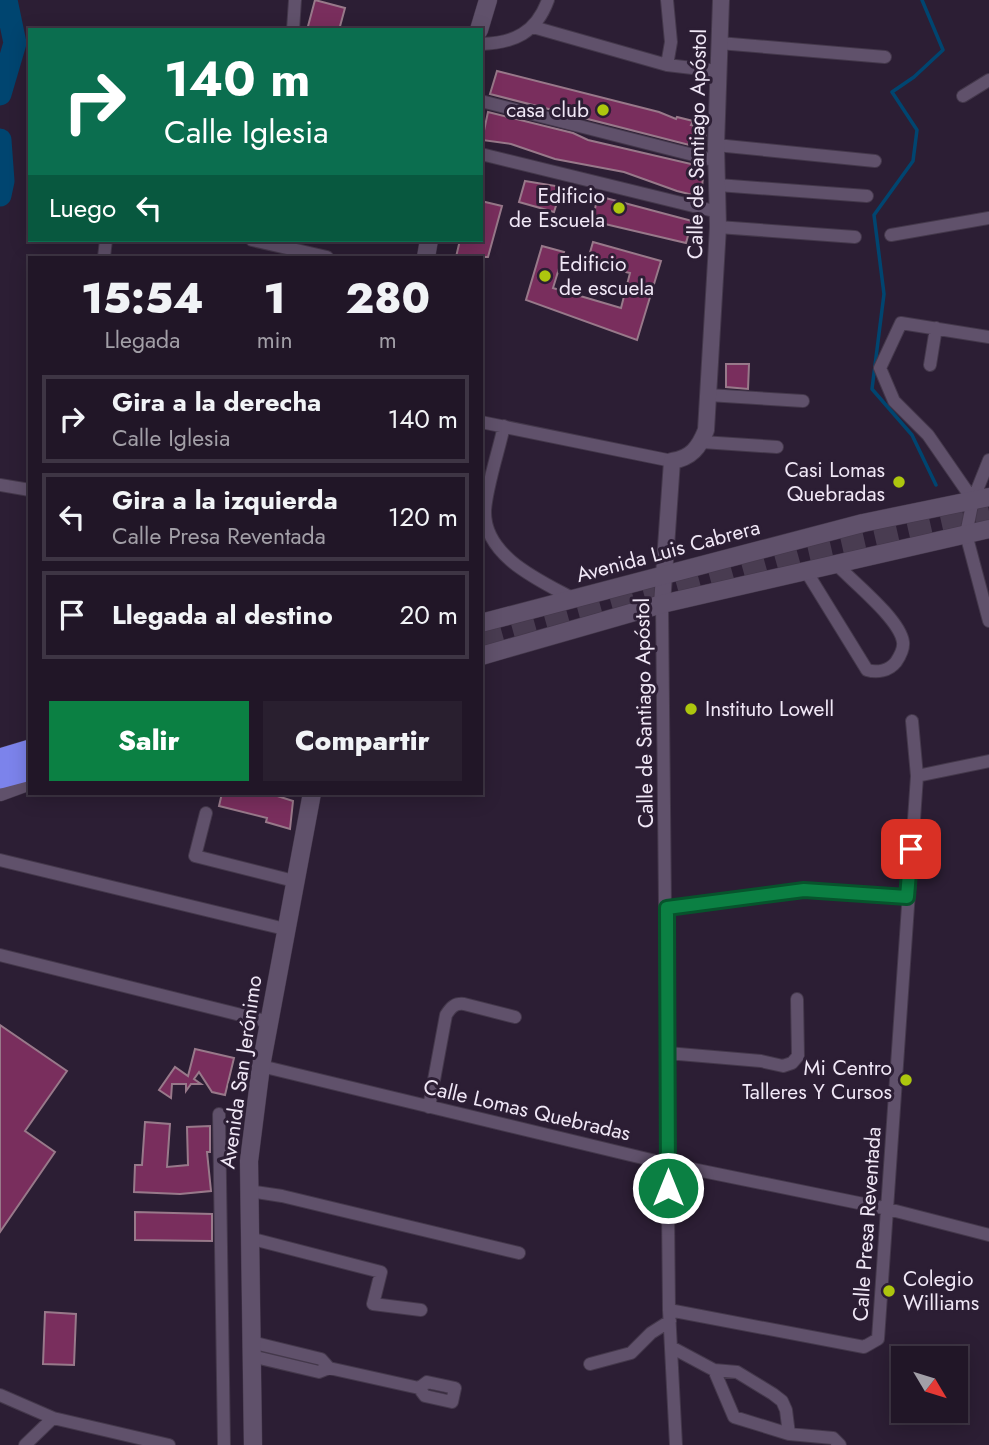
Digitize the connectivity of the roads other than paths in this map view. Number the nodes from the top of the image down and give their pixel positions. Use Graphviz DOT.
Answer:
graph roads {
  1 [pos="295,0"];
  2 [pos="488,0"];
  3 [pos="548,0"];
  4 [pos="667,0"];
  5 [pos="722,0"];
  6 [pos="533,27"];
  7 [pos="293,28"];
  8 [pos="480,28"];
  9 [pos="719,43"];
  10 [pos="483,44"];
  11 [pos="885,57"];
  12 [pos="667,65"];
  13 [pos="718,71"];
  14 [pos="989,80"];
  15 [pos="963,96"];
  16 [pos="483,102"];
  17 [pos="716,153"];
  18 [pos="483,155"];
  19 [pos="875,161"];
  20 [pos="718,186"];
  21 [pos="867,196"];
  22 [pos="989,218"];
  23 [pos="718,220"];
  24 [pos="891,235"];
  25 [pos="855,237"];
  26 [pos="262,242"];
  27 [pos="323,256"];
  28 [pos="936,328"];
  29 [pos="989,337"];
  30 [pos="930,365"];
  31 [pos="708,395"];
  32 [pos="803,401"];
  33 [pos="483,422"];
  34 [pos="504,426"];
  35 [pos="702,442"];
  36 [pos="777,447"];
  37 [pos="989,460"];
  38 [pos="672,461"];
  39 [pos="0,485"];
  40 [pos="28,490"];
  41 [pos="981,498"];
  42 [pos="989,529"];
  43 [pos="966,534"];
  44 [pos="836,564"];
  45 [pos="806,571"];
  46 [pos="665,574"];
  47 [pos="574,599"];
  48 [pos="662,604"];
  49 [pos="989,621"];
  50 [pos="483,622"];
  51 [pos="483,655"];
  52 [pos="912,721"];
  53 [pos="28,742"];
  54 [pos="0,749"];
  55 [pos="28,752"];
  56 [pos="0,760"];
  57 [pos="989,761"];
  58 [pos="28,770"];
  59 [pos="917,776"];
  60 [pos="0,777"];
  61 [pos="28,782"];
  62 [pos="0,792"];
  63 [pos="310,795"];
  64 [pos="206,813"];
  65 [pos="0,860"];
  66 [pos="294,881"];
  67 [pos="907,897"];
  68 [pos="667,908"];
  69 [pos="285,929"];
  70 [pos="0,955"];
  71 [pos="797,999"];
  72 [pos="515,1017"];
  73 [pos="269,1022"];
  74 [pos="667,1053"];
  75 [pos="261,1066"];
  76 [pos="429,1107"];
  77 [pos="219,1114"];
  78 [pos="668,1164"];
  79 [pos="249,1191"];
  80 [pos="888,1209"];
  81 [pos="989,1235"];
  82 [pos="248,1238"];
  83 [pos="519,1253"];
  84 [pos="421,1310"];
  85 [pos="670,1315"];
  86 [pos="671,1347"];
  87 [pos="251,1349"];
  88 [pos="590,1364"];
  89 [pos="714,1370"];
  90 [pos="419,1388"];
  91 [pos="0,1395"];
  92 [pos="54,1418"];
  93 [pos="793,1435"];
  94 [pos="25,1445"];
  95 [pos="169,1445"];
  96 [pos="224,1445"];
  97 [pos="253,1445"];
  98 [pos="676,1445"];
  99 [pos="811,1445"];
  100 [pos="840,1445"];
  1 -- 7 [label="street"];
  2 -- 8 [label="main road"];
  3 -- 6 [label="street"];
  4 -- 12 [label="street"];
  5 -- 9 [label="street, Calle de Santiago Apóstol"];
  6 -- 10 [label="street"];
  6 -- 12 [label="street"];
  9 -- 11 [label="street"];
  9 -- 13 [label="street, Calle de Santiago Apóstol"];
  12 -- 13 [label="street"];
  13 -- 17 [label="street, Calle de Santiago Apóstol"];
  14 -- 15 [label="street"];
  16 -- 17 [label="street"];
  17 -- 19 [label="street"];
  17 -- 20 [label="street, Calle de Santiago Apóstol"];
  18 -- 23 [label="street"];
  20 -- 21 [label="street"];
  20 -- 23 [label="street, Calle de Santiago Apóstol"];
  22 -- 24 [label="street"];
  23 -- 25 [label="street"];
  23 -- 31 [label="street, Calle de Santiago Apóstol"];
  26 -- 27 [label="street"];
  28 -- 29 [label="street"];
  28 -- 30 [label="street"];
  28 -- 41 [label="street"];
  31 -- 32 [label="street"];
  31 -- 35 [label="street, Calle de Santiago Apóstol"];
  33 -- 34 [label="street"];
  34 -- 38 [label="street"];
  34 -- 47 [label="street"];
  35 -- 36 [label="street"];
  35 -- 38 [label="street"];
  37 -- 41 [label="street"];
  38 -- 46 [label="street, Calle de Santiago Apóstol"];
  39 -- 40 [label="street"];
  41 -- 43 [label="street"];
  41 -- 46 [label="main road, Avenida Luis Cabrera"];
  42 -- 43 [label="main road"];
  43 -- 44 [label="main road"];
  43 -- 49 [label="street"];
  44 -- 45 [label="main road"];
  44 -- 45 [label="street"];
  45 -- 48 [label="main road"];
  46 -- 47 [label="main road, Avenida Luis Cabrera"];
  46 -- 48 [label="street, Calle de Santiago Apóstol"];
  47 -- 50 [label="main road, Avenida Luis Cabrera"];
  48 -- 51 [label="main road"];
  48 -- 68 [label="street, Calle de Santiago Apóstol"];
  52 -- 59 [label="street, Calle Presa Reventada"];
  53 -- 54 [label="main road"];
  55 -- 56 [label="highway"];
  57 -- 59 [label="street"];
  58 -- 60 [label="highway"];
  59 -- 67 [label="street, Calle Presa Reventada"];
  61 -- 62 [label="main road"];
  63 -- 66 [label="main road, Avenida San Jerónimo"];
  64 -- 66 [label="street"];
  65 -- 69 [label="street"];
  66 -- 69 [label="main road, Avenida San Jerónimo"];
  67 -- 68 [label="street"];
  67 -- 80 [label="street, Calle Presa Reventada"];
  68 -- 74 [label="street, Calle de Santiago Apóstol"];
  69 -- 73 [label="main road, Avenida San Jerónimo"];
  70 -- 73 [label="street"];
  71 -- 74 [label="street"];
  72 -- 76 [label="street"];
  73 -- 75 [label="main road, Avenida San Jerónimo"];
  74 -- 78 [label="street, Calle de Santiago Apóstol"];
  75 -- 76 [label="street, Calle Lomas Quebradas"];
  75 -- 79 [label="main road, Avenida San Jerónimo"];
  76 -- 78 [label="street, Calle Lomas Quebradas"];
  77 -- 96 [label="street"];
  78 -- 80 [label="street, Calle Lomas Quebradas"];
  78 -- 85 [label="street, Calle de Santiago Apóstol"];
  79 -- 82 [label="main road, Avenida San Jerónimo"];
  79 -- 83 [label="street"];
  80 -- 81 [label="street, Calle Lomas Quebradas"];
  80 -- 85 [label="street, Calle Presa Reventada"];
  82 -- 84 [label="street"];
  82 -- 87 [label="main road, Avenida San Jerónimo"];
  85 -- 86 [label="street, Calle de Santiago Apóstol"];
  85 -- 88 [label="street"];
  86 -- 89 [label="street"];
  86 -- 98 [label="street, Calle de Santiago Apóstol"];
  87 -- 90 [label="street"];
  87 -- 97 [label="main road, Avenida San Jerónimo"];
  89 -- 93 [label="street"];
  89 -- 93 [label="street"];
  91 -- 92 [label="street"];
  92 -- 94 [label="street"];
  92 -- 95 [label="street"];
  93 -- 99 [label="street"];
  93 -- 100 [label="street"];
}
